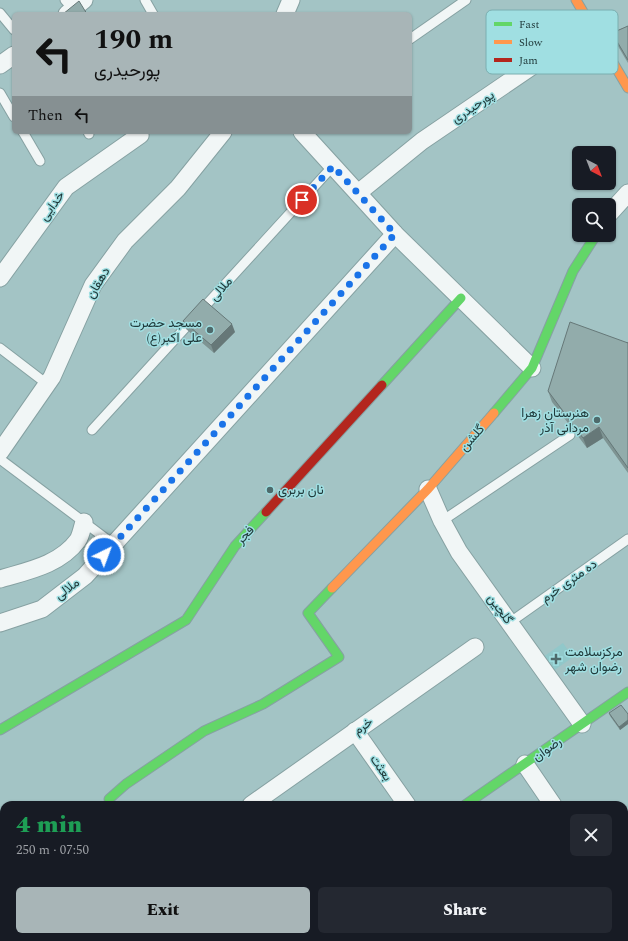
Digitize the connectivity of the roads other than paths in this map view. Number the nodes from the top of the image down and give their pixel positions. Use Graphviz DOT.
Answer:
graph roads {
  1 [pos="145,0"];
  2 [pos="291,0"];
  3 [pos="466,0"];
  4 [pos="576,0"];
  5 [pos="582,10"];
  6 [pos="152,12"];
  7 [pos="286,12"];
  8 [pos="0,13"];
  9 [pos="12,28"];
  10 [pos="412,38"];
  11 [pos="12,56"];
  12 [pos="0,65"];
  13 [pos="618,70"];
  14 [pos="520,74"];
  15 [pos="626,83"];
  16 [pos="0,93"];
  17 [pos="12,114"];
  18 [pos="24,134"];
  19 [pos="140,134"];
  20 [pos="221,134"];
  21 [pos="304,134"];
  22 [pos="40,161"];
  23 [pos="333,166"];
  24 [pos="358,193"];
  25 [pos="628,193"];
  26 [pos="616,206"];
  27 [pos="395,234"];
  28 [pos="592,242"];
  29 [pos="0,278"];
  30 [pos="461,298"];
  31 [pos="0,348"];
  32 [pos="532,368"];
  33 [pos="47,384"];
  34 [pos="92,430"];
  35 [pos="570,435"];
  36 [pos="0,452"];
  37 [pos="0,459"];
  38 [pos="428,489"];
  39 [pos="442,521"];
  40 [pos="84,522"];
  41 [pos="628,539"];
  42 [pos="113,544"];
  43 [pos="0,579"];
  44 [pos="0,623"];
  45 [pos="509,623"];
  46 [pos="475,647"];
  47 [pos="628,692"];
  48 [pos="582,724"];
  49 [pos="0,730"];
  50 [pos="356,731"];
  51 [pos="525,764"];
  52 [pos="109,801"];
  53 [pos="257,801"];
  54 [pos="404,801"];
  55 [pos="471,801"];
  56 [pos="550,801"];
  1 -- 6 [label="lane"];
  2 -- 7 [label="street"];
  3 -- 10 [label="lane"];
  4 -- 5 [label="street"];
  8 -- 9 [label="lane"];
  11 -- 12 [label="street"];
  13 -- 15 [label="street"];
  14 -- 24 [label="street, پورحیدری"];
  16 -- 17 [label="lane"];
  18 -- 22 [label="lane"];
  19 -- 29 [label="street, خدایی"];
  20 -- 33 [label="street, دهقان"];
  21 -- 23 [label="street"];
  23 -- 24 [label="street"];
  23 -- 34 [label="lane, ملالی"];
  24 -- 27 [label="street"];
  25 -- 26 [label="street"];
  27 -- 30 [label="street"];
  27 -- 42 [label="street, ملالی"];
  28 -- 32 [label="street, گلشن"];
  30 -- 32 [label="street"];
  30 -- 49 [label="street, فجر"];
  31 -- 33 [label="lane"];
  32 -- 38 [label="street, گلشن"];
  33 -- 36 [label="street, دهقان"];
  35 -- 39 [label="lane"];
  37 -- 40 [label="lane"];
  38 -- 39 [label="street, گلچین"];
  38 -- 52 [label="street, گلشن"];
  39 -- 45 [label="street, گلچین"];
  40 -- 42 [label="lane"];
  40 -- 43 [label="street"];
  41 -- 45 [label="lane, ده متری خرم"];
  42 -- 44 [label="street, ملالی"];
  45 -- 48 [label="street, گلچین"];
  46 -- 50 [label="street, خرم"];
  47 -- 48 [label="street, رضوان"];
  48 -- 51 [label="street, رضوان"];
  50 -- 53 [label="street, خرم"];
  50 -- 54 [label="street, بعثت"];
  51 -- 55 [label="street, رضوان"];
  51 -- 56 [label="street"];
}
